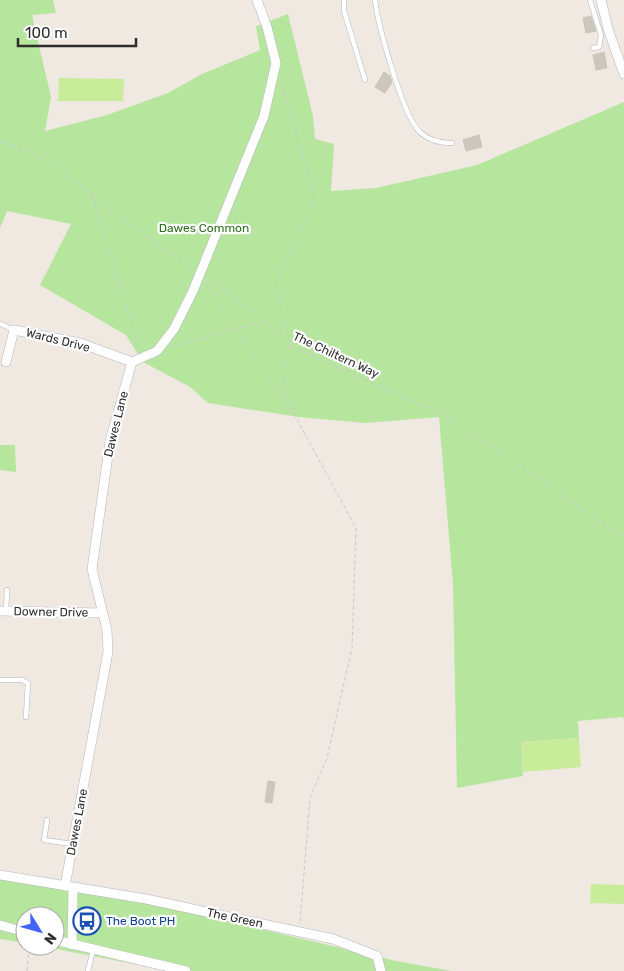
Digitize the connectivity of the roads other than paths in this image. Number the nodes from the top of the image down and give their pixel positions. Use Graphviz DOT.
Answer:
graph roads {
  1 [pos="256,0"];
  2 [pos="344,0"];
  3 [pos="375,0"];
  4 [pos="590,0"];
  5 [pos="601,0"];
  6 [pos="593,48"];
  7 [pos="624,74"];
  8 [pos="365,80"];
  9 [pos="452,143"];
  10 [pos="1,324"];
  11 [pos="14,330"];
  12 [pos="6,362"];
  13 [pos="132,362"];
  14 [pos="7,590"];
  15 [pos="3,611"];
  16 [pos="102,613"];
  17 [pos="0,680"];
  18 [pos="26,716"];
  19 [pos="47,820"];
  20 [pos="73,844"];
  21 [pos="0,875"];
  22 [pos="69,887"];
  23 [pos="0,925"];
  24 [pos="15,929"];
  25 [pos="65,943"];
  26 [pos="72,945"];
  27 [pos="92,950"];
  28 [pos="88,971"];
  29 [pos="186,971"];
  30 [pos="381,971"];
  1 -- 13 [label="street"];
  2 -- 8 [label="lane"];
  3 -- 9 [label="lane"];
  4 -- 6 [label="lane"];
  5 -- 7 [label="street"];
  10 -- 11 [label="lane"];
  11 -- 12 [label="street, Wards Drive"];
  11 -- 13 [label="street, Wards Drive"];
  13 -- 16 [label="street, Dawes Lane"];
  14 -- 15 [label="lane"];
  15 -- 16 [label="street, Downer Drive"];
  16 -- 20 [label="street, Dawes Lane"];
  17 -- 18 [label="lane"];
  19 -- 20 [label="lane"];
  20 -- 22 [label="street, Dawes Lane"];
  21 -- 22 [label="street, The Green"];
  22 -- 26 [label="street"];
  22 -- 30 [label="street, The Green"];
  23 -- 24 [label="street"];
  25 -- 26 [label="street"];
  26 -- 27 [label="street"];
  27 -- 28 [label="lane"];
  27 -- 29 [label="street"];
}
